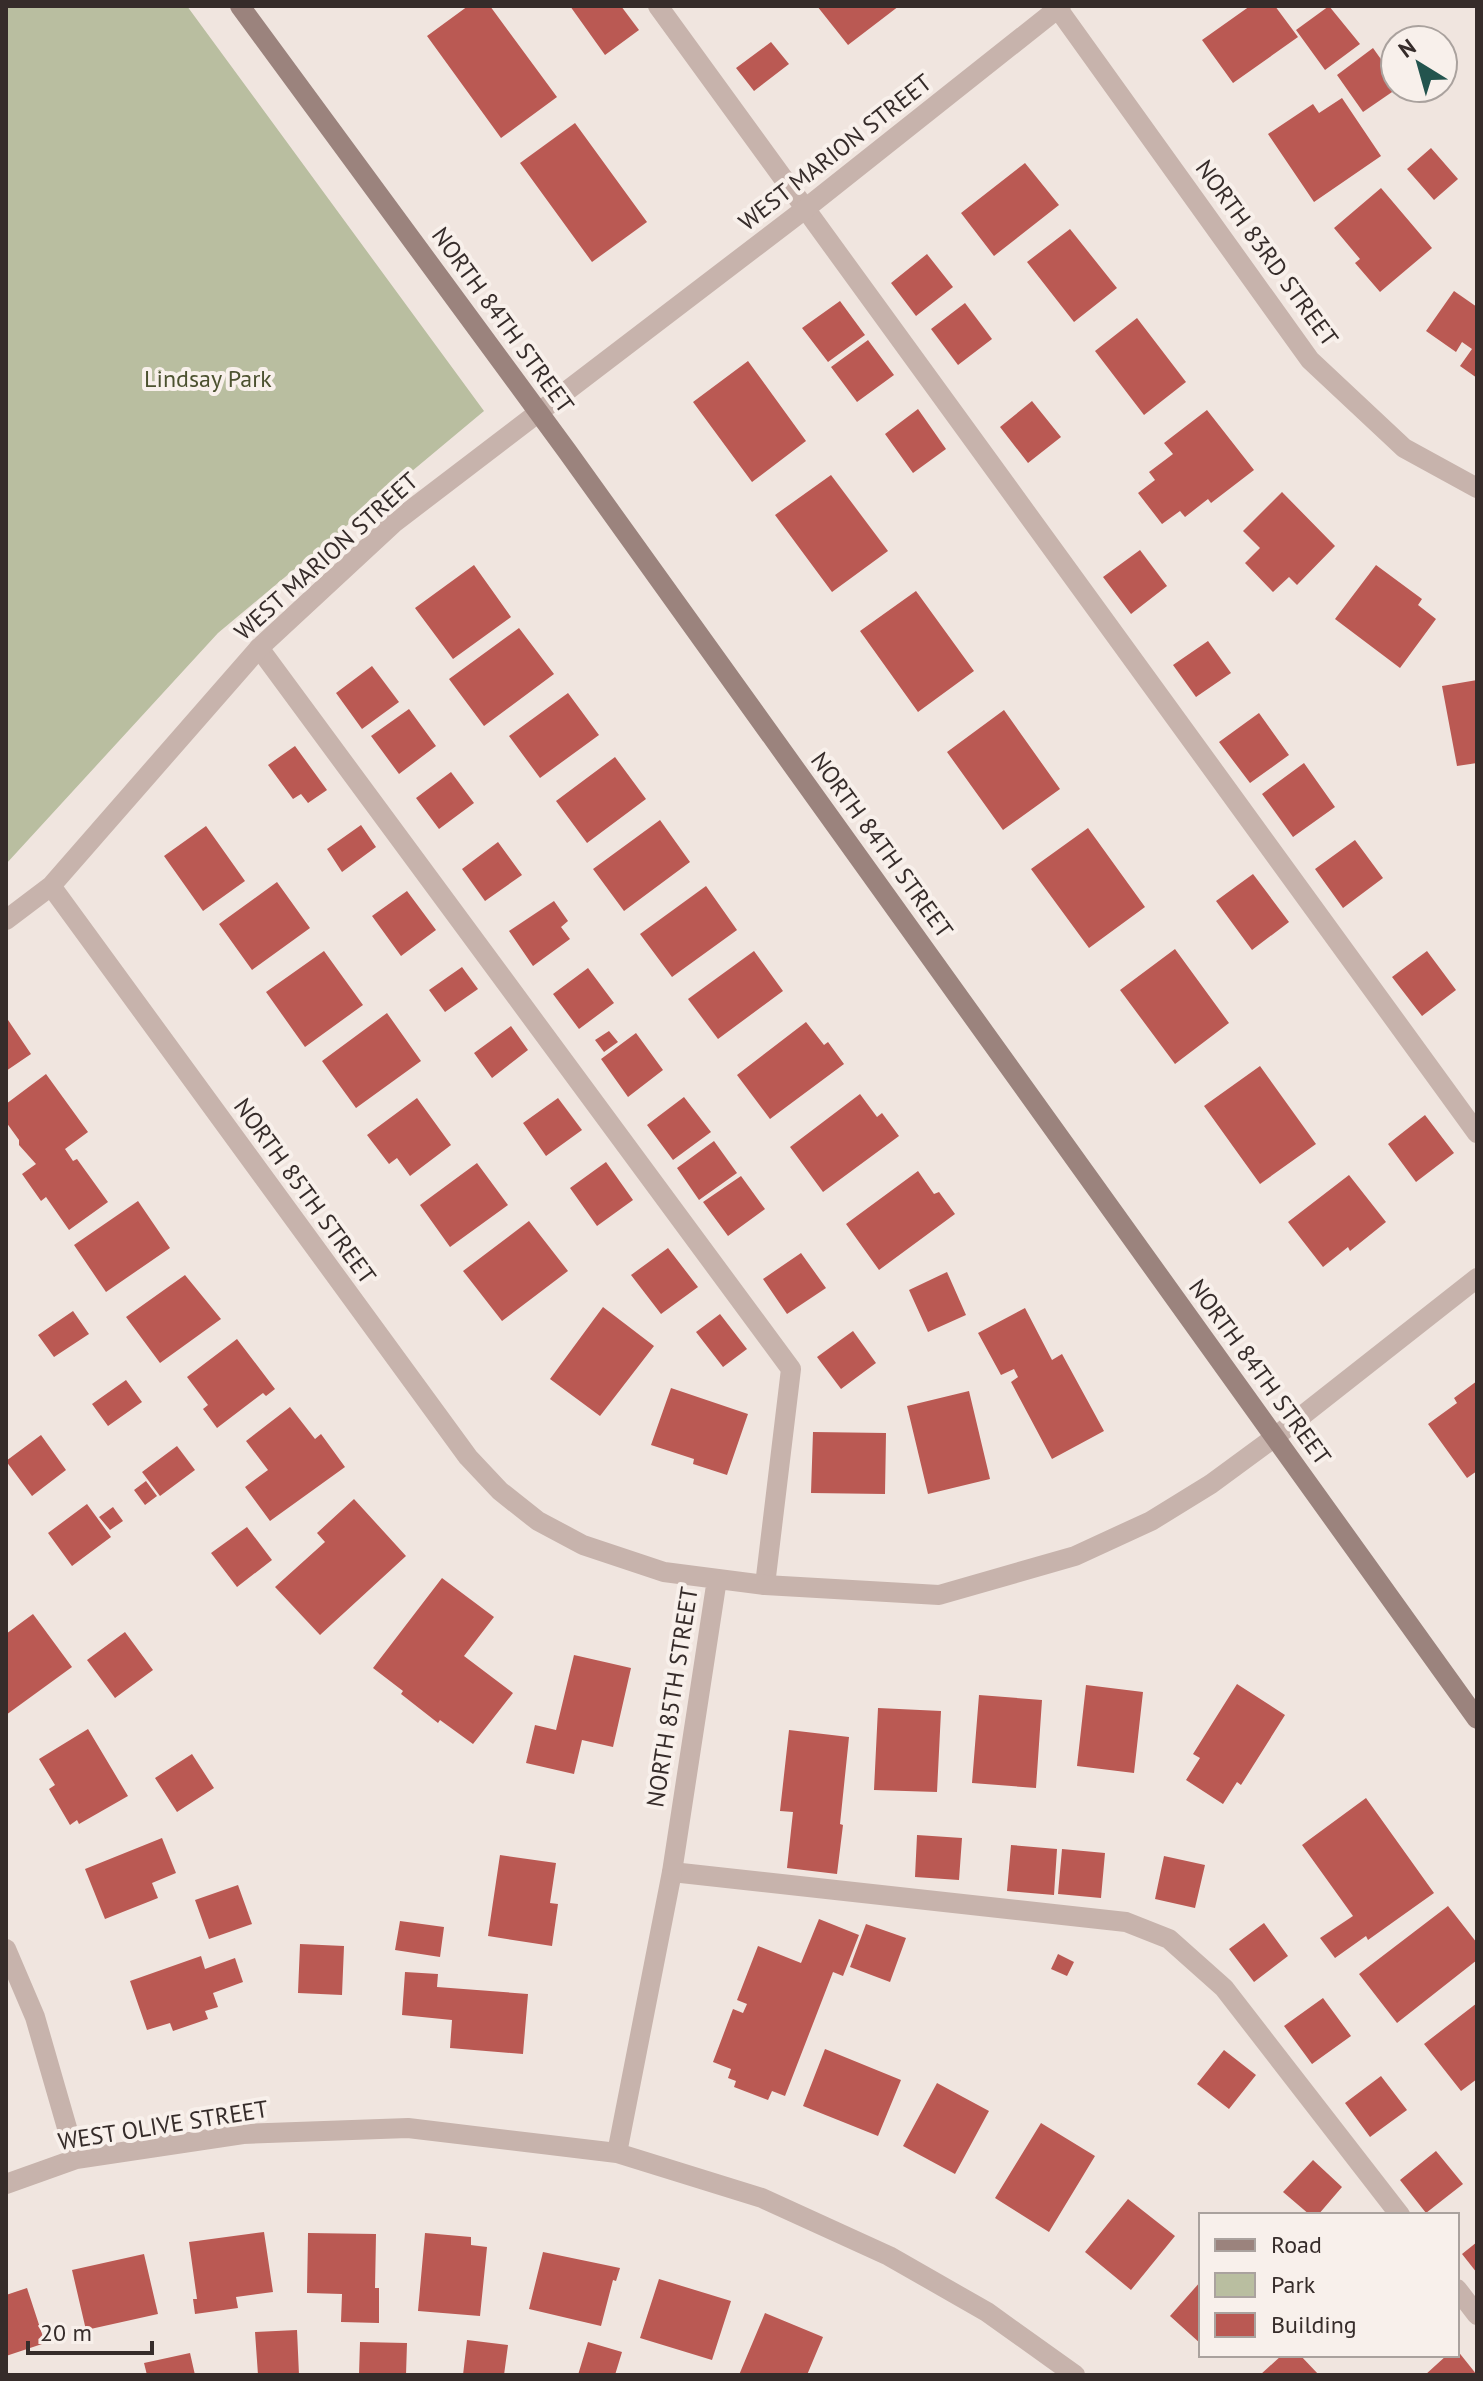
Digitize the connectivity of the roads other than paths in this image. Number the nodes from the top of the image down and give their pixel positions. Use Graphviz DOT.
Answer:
graph roads {
  1 [pos="240,6"];
  2 [pos="658,6"];
  3 [pos="1058,7"];
  4 [pos="805,209"];
  5 [pos="539,412"];
  6 [pos="1477,488"];
  7 [pos="259,648"];
  8 [pos="51,886"];
  9 [pos="6,920"];
  10 [pos="1477,1133"];
  11 [pos="1477,1278"];
  12 [pos="1275,1437"];
  13 [pos="717,1579"];
  14 [pos="765,1585"];
  15 [pos="1477,1719"];
  16 [pos="672,1872"];
  17 [pos="6,1949"];
  18 [pos="617,2153"];
  19 [pos="76,2159"];
  20 [pos="6,2184"];
  21 [pos="1398,2213"];
  22 [pos="1459,2292"];
  23 [pos="1477,2315"];
  24 [pos="1075,2375"];
  1 -- 5 [label="street, NORTH 84TH STREET"];
  2 -- 4 [label="street"];
  3 -- 4 [label="street, WEST MARION STREET"];
  3 -- 6 [label="street, NORTH 83RD STREET"];
  4 -- 5 [label="street, WEST MARION STREET"];
  4 -- 10 [label="street"];
  5 -- 7 [label="street, WEST MARION STREET"];
  5 -- 12 [label="street, NORTH 84TH STREET"];
  7 -- 8 [label="street, WEST MARION STREET"];
  7 -- 14 [label="street"];
  8 -- 9 [label="street, WEST MARION STREET"];
  8 -- 13 [label="street, NORTH 85TH STREET"];
  11 -- 12 [label="street"];
  12 -- 14 [label="street"];
  12 -- 15 [label="street, NORTH 84TH STREET"];
  13 -- 14 [label="street"];
  13 -- 16 [label="street, NORTH 85TH STREET"];
  16 -- 18 [label="street, NORTH 85TH STREET"];
  16 -- 21 [label="street"];
  17 -- 19 [label="street"];
  18 -- 19 [label="street, WEST OLIVE STREET"];
  18 -- 24 [label="street"];
  19 -- 20 [label="street, WEST OLIVE STREET"];
  22 -- 23 [label="street"];
}
